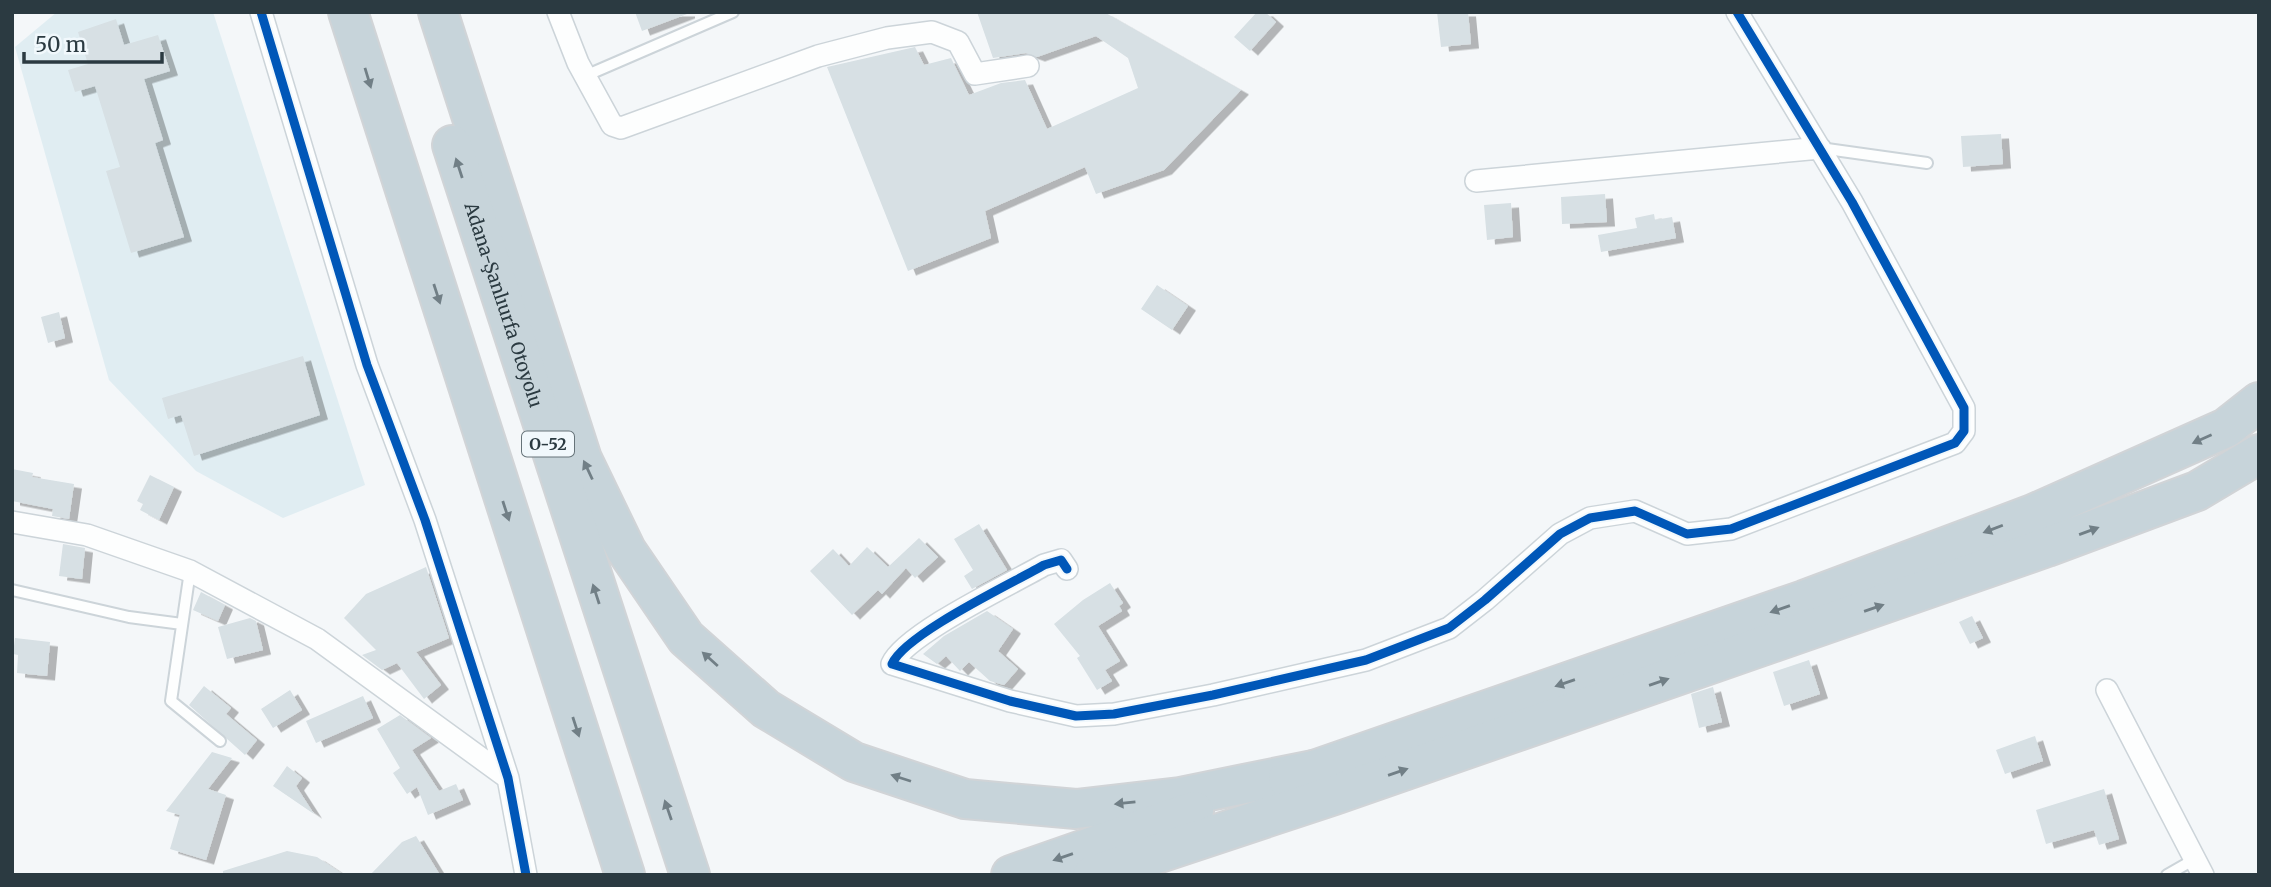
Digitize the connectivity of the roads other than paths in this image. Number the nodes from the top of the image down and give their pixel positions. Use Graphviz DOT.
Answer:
graph roads {
  1 [pos="261,12"];
  2 [pos="348,12"];
  3 [pos="411,12"];
  4 [pos="438,12"];
  5 [pos="558,12"];
  6 [pos="733,12"];
  7 [pos="1737,12"];
  8 [pos="1028,66"];
  9 [pos="585,76"];
  10 [pos="1820,148"];
  11 [pos="1927,163"];
  12 [pos="1476,181"];
  13 [pos="2259,402"];
  14 [pos="2259,454"];
  15 [pos="12,522"];
  16 [pos="1067,569"];
  17 [pos="190,571"];
  18 [pos="12,590"];
  19 [pos="182,624"];
  20 [pos="2107,690"];
  21 [pos="220,741"];
  22 [pos="508,778"];
  23 [pos="1323,783"];
  24 [pos="2199,867"];
  25 [pos="526,875"];
  26 [pos="625,875"];
  27 [pos="690,875"];
  28 [pos="1011,875"];
  29 [pos="1093,875"];
  30 [pos="1175,875"];
  31 [pos="2167,875"];
  1 -- 22 [label="street"];
  2 -- 26 [label="highway, one-way"];
  27 -- 3 [label="highway, Adana-Şanlıurfa Otoyolu / O-52, one-way"];
  23 -- 4 [label="highway, one-way"];
  5 -- 9 [label="street"];
  6 -- 9 [label="lane"];
  7 -- 10 [label="street"];
  8 -- 9 [label="street"];
  10 -- 11 [label="lane"];
  10 -- 12 [label="street"];
  10 -- 16 [label="street"];
  13 -- 23 [label="highway, one-way"];
  23 -- 14 [label="highway, one-way"];
  15 -- 17 [label="street"];
  17 -- 19 [label="lane"];
  17 -- 22 [label="street"];
  18 -- 19 [label="lane"];
  19 -- 21 [label="lane"];
  20 -- 24 [label="street"];
  22 -- 25 [label="street"];
  23 -- 28 [label="highway, one-way"];
  23 -- 29 [label="highway"];
  23 -- 30 [label="highway"];
  24 -- 31 [label="lane"];
}
